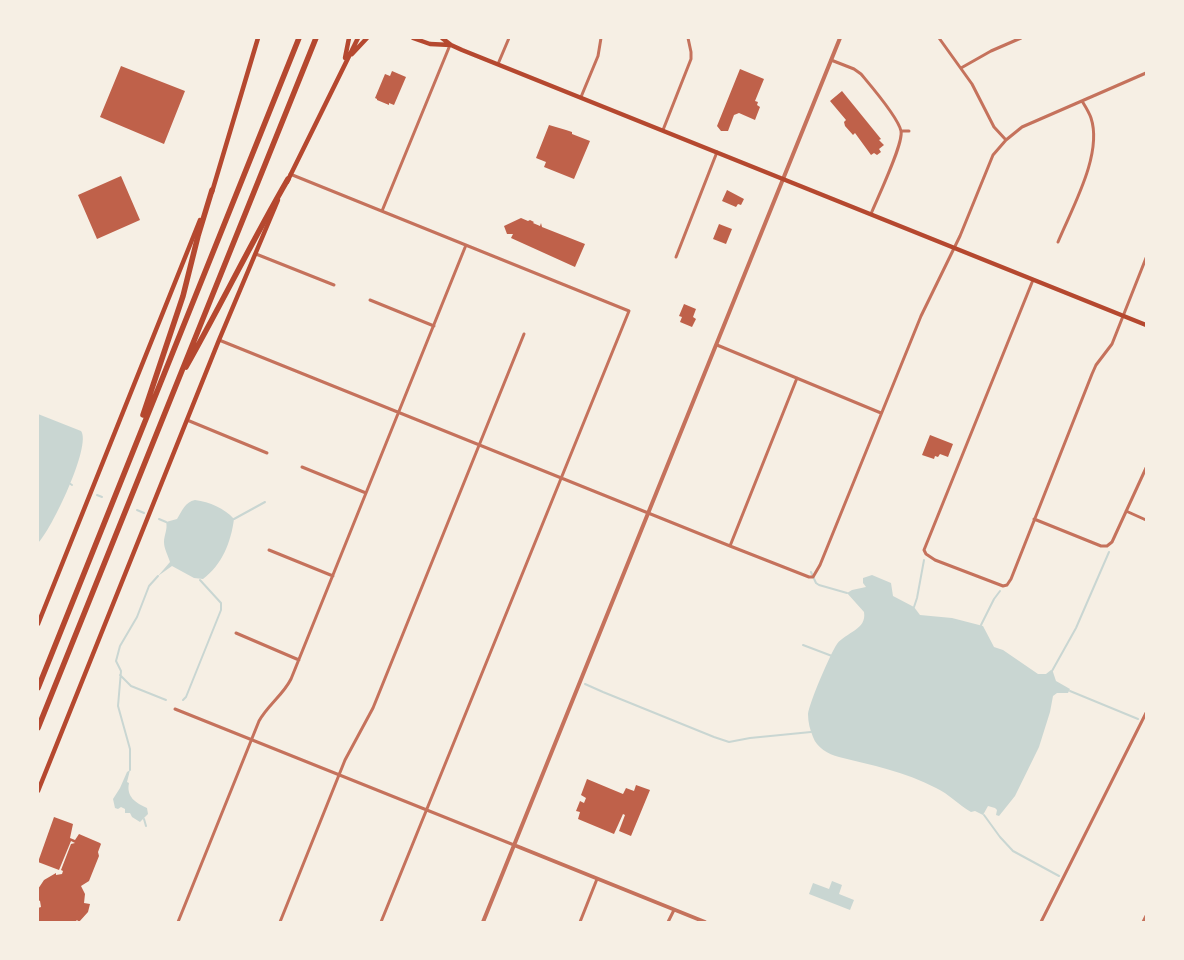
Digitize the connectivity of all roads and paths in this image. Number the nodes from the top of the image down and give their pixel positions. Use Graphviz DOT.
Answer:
graph roads {
  1 [pos="258,38"];
  2 [pos="299,38"];
  3 [pos="316,38"];
  4 [pos="349,38"];
  5 [pos="358,38"];
  6 [pos="367,38"];
  7 [pos="413,38"];
  8 [pos="442,38"];
  9 [pos="508,38"];
  10 [pos="601,38"];
  11 [pos="688,38"];
  12 [pos="840,38"];
  13 [pos="939,38"];
  14 [pos="1021,38"];
  15 [pos="451,45"];
  16 [pos="831,60"];
  17 [pos="498,64"];
  18 [pos="344,65"];
  19 [pos="961,68"];
  20 [pos="1146,74"];
  21 [pos="581,97"];
  22 [pos="1082,101"];
  23 [pos="663,130"];
  24 [pos="901,131"];
  25 [pos="908,131"];
  26 [pos="1006,140"];
  27 [pos="717,152"];
  28 [pos="289,176"];
  29 [pos="784,179"];
  30 [pos="212,190"];
  31 [pos="382,211"];
  32 [pos="871,214"];
  33 [pos="1058,242"];
  34 [pos="466,245"];
  35 [pos="954,248"];
  36 [pos="256,254"];
  37 [pos="676,257"];
  38 [pos="1146,258"];
  39 [pos="1033,280"];
  40 [pos="334,285"];
  41 [pos="370,300"];
  42 [pos="1124,316"];
  43 [pos="1146,325"];
  44 [pos="434,326"];
  45 [pos="524,334"];
  46 [pos="219,340"];
  47 [pos="717,345"];
  48 [pos="797,378"];
  49 [pos="174,389"];
  50 [pos="400,412"];
  51 [pos="882,413"];
  52 [pos="187,420"];
  53 [pos="479,444"];
  54 [pos="267,453"];
  55 [pos="302,467"];
  56 [pos="1146,468"];
  57 [pos="561,477"];
  58 [pos="120,483"];
  59 [pos="366,493"];
  60 [pos="1126,511"];
  61 [pos="649,513"];
  62 [pos="1034,519"];
  63 [pos="1146,520"];
  64 [pos="730,546"];
  65 [pos="269,550"];
  66 [pos="333,576"];
  67 [pos="38,624"];
  68 [pos="236,633"];
  69 [pos="299,660"];
  70 [pos="38,688"];
  71 [pos="175,708"];
  72 [pos="1146,716"];
  73 [pos="38,728"];
  74 [pos="251,739"];
  75 [pos="339,774"];
  76 [pos="38,792"];
  77 [pos="426,810"];
  78 [pos="514,845"];
  79 [pos="598,879"];
  80 [pos="674,910"];
  81 [pos="1146,917"];
  82 [pos="178,922"];
  83 [pos="280,922"];
  84 [pos="381,922"];
  85 [pos="483,922"];
  86 [pos="580,922"];
  87 [pos="668,922"];
  88 [pos="706,922"];
  89 [pos="1042,922"];
  90 [pos="1143,922"];
  1 -- 30 [label="main road"];
  2 -- 58 [label="highway"];
  3 -- 49 [label="highway"];
  4 -- 18 [label="main road"];
  5 -- 18 [label="main road"];
  6 -- 18 [label="main road"];
  7 -- 15 [label="main road"];
  8 -- 15 [label="main road"];
  9 -- 17 [label="street"];
  10 -- 21 [label="street"];
  11 -- 23 [label="street"];
  12 -- 16 [label="street"];
  13 -- 19 [label="street"];
  14 -- 19 [label="street"];
  15 -- 17 [label="main road"];
  15 -- 31 [label="street"];
  16 -- 24 [label="street"];
  16 -- 29 [label="street"];
  17 -- 21 [label="main road"];
  18 -- 28 [label="main road"];
  19 -- 26 [label="street"];
  20 -- 22 [label="street"];
  21 -- 23 [label="main road"];
  22 -- 26 [label="street"];
  22 -- 33 [label="street"];
  23 -- 27 [label="main road"];
  24 -- 25 [label="street"];
  24 -- 32 [label="street"];
  26 -- 35 [label="street"];
  27 -- 29 [label="main road"];
  27 -- 37 [label="street"];
  28 -- 31 [label="street"];
  28 -- 36 [label="main road"];
  28 -- 49 [label="highway"];
  29 -- 32 [label="main road"];
  29 -- 47 [label="street"];
  30 -- 58 [label="highway"];
  30 -- 67 [label="main road"];
  31 -- 34 [label="street"];
  32 -- 35 [label="main road"];
  34 -- 44 [label="street"];
  34 -- 57 [label="street"];
  35 -- 39 [label="main road"];
  35 -- 51 [label="street"];
  36 -- 40 [label="street"];
  36 -- 46 [label="main road"];
  38 -- 42 [label="street"];
  39 -- 42 [label="main road"];
  39 -- 62 [label="street"];
  41 -- 44 [label="street"];
  42 -- 43 [label="main road"];
  42 -- 62 [label="street"];
  44 -- 50 [label="street"];
  45 -- 53 [label="street"];
  46 -- 50 [label="street"];
  46 -- 52 [label="main road"];
  47 -- 48 [label="street"];
  47 -- 61 [label="street"];
  48 -- 51 [label="street"];
  48 -- 64 [label="street"];
  49 -- 73 [label="highway"];
  50 -- 53 [label="street"];
  50 -- 59 [label="street"];
  51 -- 64 [label="street"];
  52 -- 54 [label="street"];
  52 -- 76 [label="main road"];
  53 -- 57 [label="street"];
  53 -- 75 [label="street"];
  55 -- 59 [label="street"];
  56 -- 60 [label="street"];
  57 -- 61 [label="street"];
  57 -- 77 [label="street"];
  58 -- 70 [label="highway"];
  59 -- 66 [label="street"];
  60 -- 62 [label="street"];
  60 -- 63 [label="street"];
  61 -- 64 [label="street"];
  61 -- 78 [label="street"];
  65 -- 66 [label="street"];
  66 -- 69 [label="street"];
  68 -- 69 [label="street"];
  69 -- 74 [label="street"];
  71 -- 74 [label="street"];
  72 -- 89 [label="street"];
  74 -- 75 [label="street"];
  74 -- 82 [label="street"];
  75 -- 77 [label="street"];
  75 -- 83 [label="street"];
  77 -- 78 [label="street"];
  77 -- 84 [label="street"];
  78 -- 79 [label="street"];
  78 -- 85 [label="street"];
  79 -- 80 [label="street"];
  79 -- 86 [label="street"];
  80 -- 87 [label="street"];
  80 -- 88 [label="street"];
  81 -- 90 [label="street"];
}
